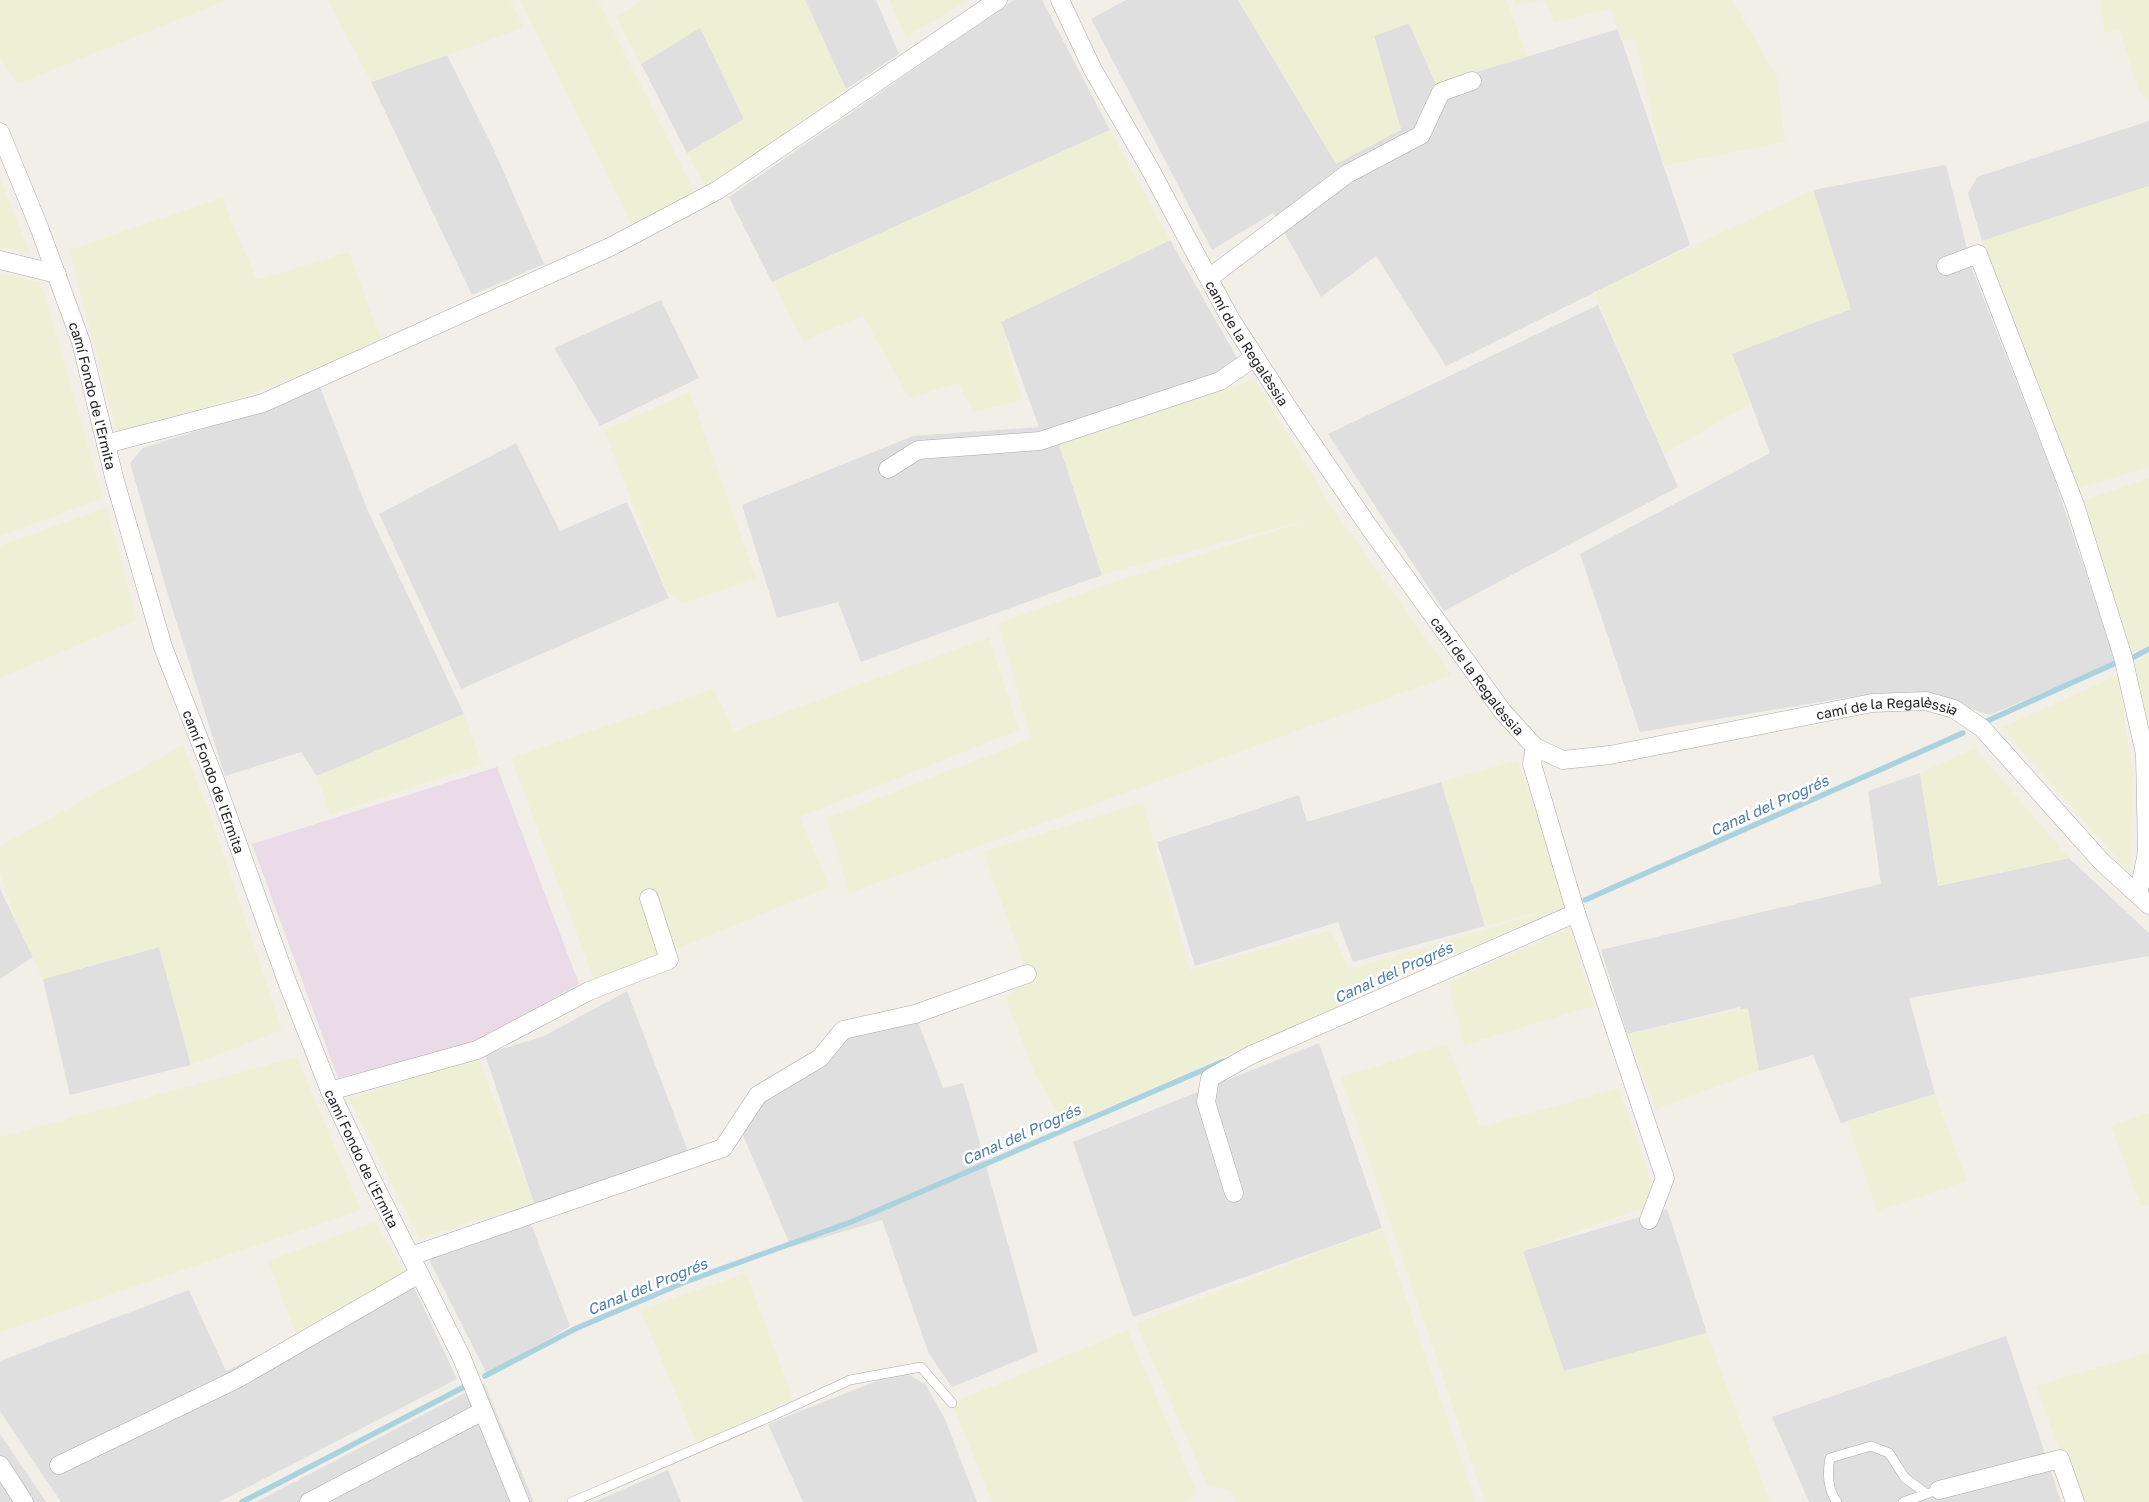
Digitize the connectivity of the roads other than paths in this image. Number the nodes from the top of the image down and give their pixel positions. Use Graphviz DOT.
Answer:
graph roads {
  1 [pos="998,0"];
  2 [pos="1060,0"];
  3 [pos="1472,81"];
  4 [pos="0,132"];
  5 [pos="0,260"];
  6 [pos="1946,266"];
  7 [pos="56,274"];
  8 [pos="1209,278"];
  9 [pos="1255,357"];
  10 [pos="106,444"];
  11 [pos="888,469"];
  12 [pos="1535,747"];
  13 [pos="649,898"];
  14 [pos="2143,900"];
  15 [pos="1576,913"];
  16 [pos="1027,974"];
  17 [pos="330,1091"];
  18 [pos="1234,1193"];
  19 [pos="1649,1220"];
  20 [pos="411,1256"];
  21 [pos="419,1274"];
  22 [pos="952,1403"];
  23 [pos="483,1411"];
  24 [pos="0,1465"];
  25 [pos="59,1465"];
  26 [pos="1933,1492"];
  27 [pos="24,1502"];
  28 [pos="309,1502"];
  29 [pos="520,1502"];
  30 [pos="572,1502"];
  31 [pos="1837,1502"];
  32 [pos="1903,1502"];
  33 [pos="2074,1502"];
  1 -- 10 [label="street"];
  2 -- 8 [label="street, camí de la Regalèssia"];
  3 -- 8 [label="street"];
  4 -- 7 [label="street, camí Fondo de l'Ermita"];
  5 -- 7 [label="street"];
  6 -- 14 [label="street"];
  7 -- 10 [label="street, camí Fondo de l'Ermita"];
  8 -- 9 [label="street, camí de la Regalèssia"];
  9 -- 11 [label="street"];
  9 -- 12 [label="street, camí de la Regalèssia"];
  10 -- 17 [label="street, camí Fondo de l'Ermita"];
  12 -- 14 [label="street, camí de la Regalèssia"];
  12 -- 15 [label="street"];
  13 -- 17 [label="street"];
  15 -- 18 [label="street"];
  15 -- 19 [label="street"];
  16 -- 20 [label="street"];
  17 -- 20 [label="street, camí Fondo de l'Ermita"];
  20 -- 21 [label="street, camí Fondo de l'Ermita"];
  21 -- 23 [label="street, camí Fondo de l'Ermita"];
  21 -- 25 [label="street"];
  22 -- 30 [label="lane"];
  23 -- 28 [label="street"];
  23 -- 29 [label="street, camí Fondo de l'Ermita"];
  24 -- 27 [label="street"];
  26 -- 31 [label="lane"];
  26 -- 32 [label="lane"];
  26 -- 33 [label="street"];
}
